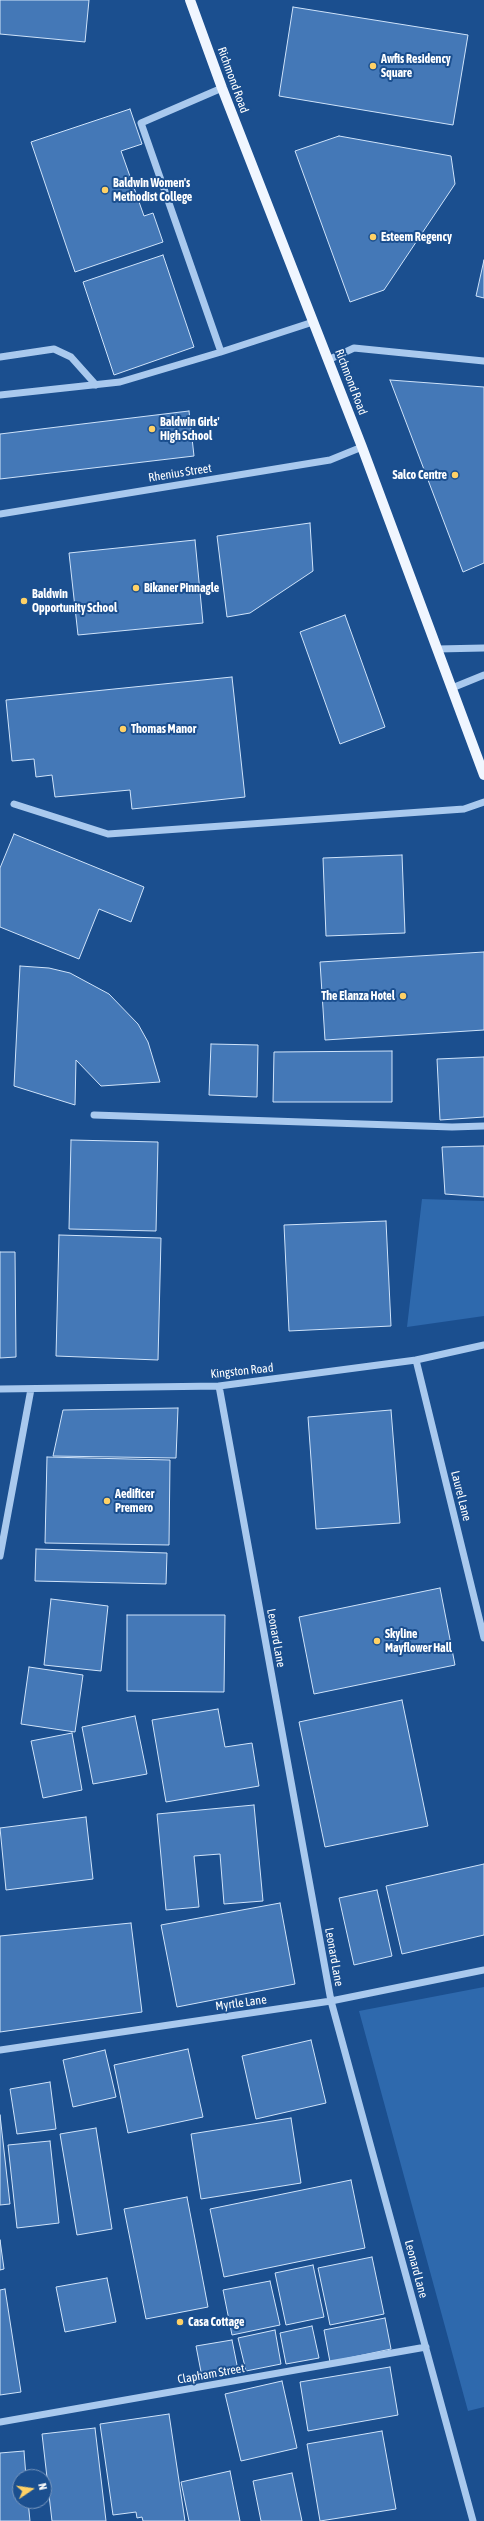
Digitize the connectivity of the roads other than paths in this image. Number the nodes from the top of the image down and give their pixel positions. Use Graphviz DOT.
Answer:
graph roads {
  1 [pos="190,0"];
  2 [pos="222,88"];
  3 [pos="313,322"];
  4 [pos="221,352"];
  5 [pos="0,357"];
  6 [pos="328,360"];
  7 [pos="484,360"];
  8 [pos="96,385"];
  9 [pos="0,395"];
  10 [pos="362,447"];
  11 [pos="0,514"];
  12 [pos="484,648"];
  13 [pos="437,649"];
  14 [pos="484,675"];
  15 [pos="452,688"];
  16 [pos="484,775"];
  17 [pos="484,802"];
  18 [pos="14,804"];
  19 [pos="94,1115"];
  20 [pos="484,1126"];
  21 [pos="484,1345"];
  22 [pos="416,1360"];
  23 [pos="219,1386"];
  24 [pos="0,1389"];
  25 [pos="31,1389"];
  26 [pos="0,1556"];
  27 [pos="484,1638"];
  28 [pos="484,1970"];
  29 [pos="331,2000"];
  30 [pos="0,2050"];
  31 [pos="426,2347"];
  32 [pos="0,2422"];
  33 [pos="473,2521"];
  1 -- 2 [label="main road, Richmond Road"];
  2 -- 3 [label="main road, Richmond Road"];
  2 -- 4 [label="street"];
  3 -- 4 [label="street"];
  3 -- 6 [label="main road, Richmond Road"];
  4 -- 8 [label="street"];
  5 -- 8 [label="street"];
  6 -- 7 [label="street"];
  6 -- 10 [label="main road, Richmond Road"];
  8 -- 9 [label="street"];
  10 -- 11 [label="street, Rhenius Street"];
  10 -- 13 [label="main road, Richmond Road"];
  12 -- 13 [label="street"];
  13 -- 15 [label="main road, Richmond Road"];
  14 -- 15 [label="street"];
  15 -- 16 [label="main road, Richmond Road"];
  17 -- 18 [label="street"];
  19 -- 20 [label="street"];
  21 -- 22 [label="street, Kingston Road"];
  22 -- 23 [label="street, Kingston Road"];
  22 -- 27 [label="street, Laurel Lane"];
  23 -- 25 [label="street, Kingston Road"];
  23 -- 29 [label="street, Leonard Lane"];
  24 -- 25 [label="street, Kingston Road"];
  25 -- 26 [label="street"];
  28 -- 29 [label="street, Myrtle Lane"];
  29 -- 30 [label="street, Myrtle Lane"];
  29 -- 31 [label="street, Leonard Lane"];
  31 -- 32 [label="street, Clapham Street"];
  31 -- 33 [label="street, Leonard Lane"];
}
